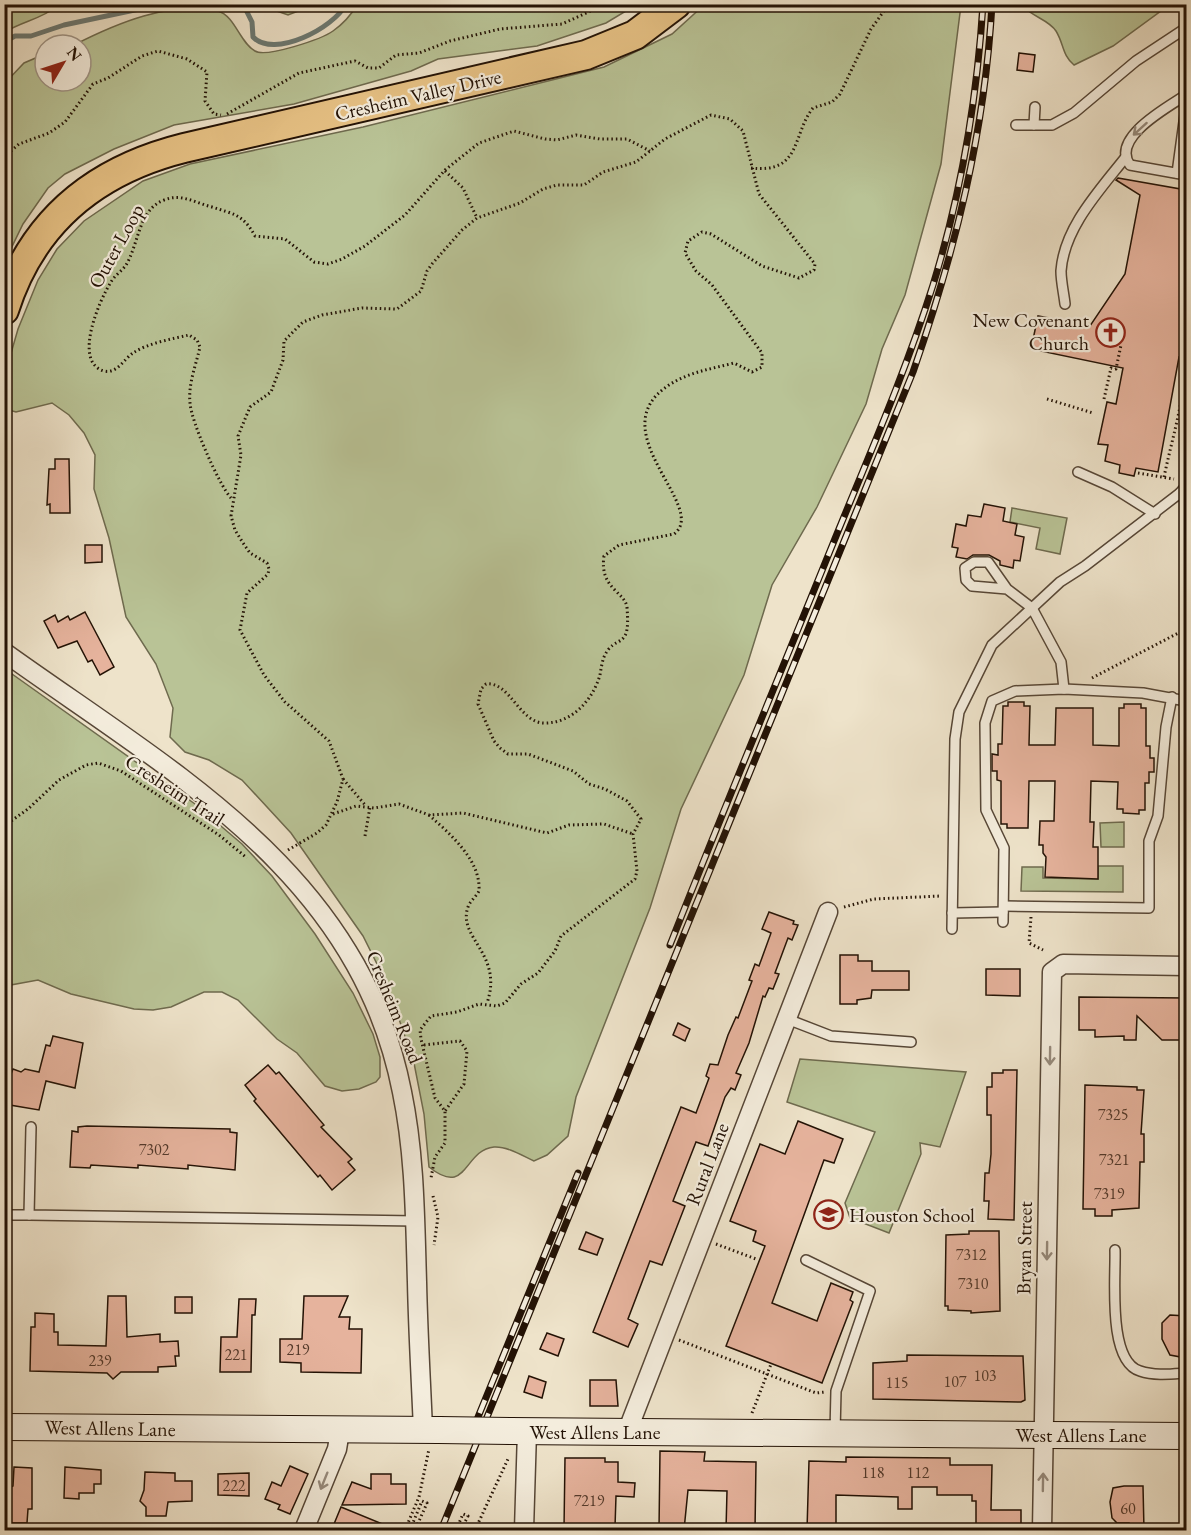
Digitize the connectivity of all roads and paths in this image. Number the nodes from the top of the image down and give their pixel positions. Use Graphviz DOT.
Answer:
graph roads {
  1 [pos="606,4"];
  2 [pos="676,4"];
  3 [pos="889,4"];
  4 [pos="1186,28"];
  5 [pos="1186,94"];
  6 [pos="1035,107"];
  7 [pos="1186,107"];
  8 [pos="1016,125"];
  9 [pos="1034,125"];
  10 [pos="650,150"];
  11 [pos="4,157"];
  12 [pos="1125,159"];
  13 [pos="751,168"];
  14 [pos="445,170"];
  15 [pos="1182,174"];
  16 [pos="477,218"];
  17 [pos="1065,304"];
  18 [pos="4,310"];
  19 [pos="1121,345"];
  20 [pos="1186,362"];
  21 [pos="1047,399"];
  22 [pos="1104,399"];
  23 [pos="1093,414"];
  24 [pos="1078,472"];
  25 [pos="1138,473"];
  26 [pos="1164,477"];
  27 [pos="1175,480"];
  28 [pos="1183,489"];
  29 [pos="232,499"];
  30 [pos="1186,501"];
  31 [pos="1155,514"];
  32 [pos="1007,589"];
  33 [pos="1032,608"];
  34 [pos="1186,628"];
  35 [pos="4,652"];
  36 [pos="1064,689"];
  37 [pos="1077,690"];
  38 [pos="1172,697"];
  39 [pos="1186,700"];
  40 [pos="343,779"];
  41 [pos="368,807"];
  42 [pos="332,814"];
  43 [pos="429,814"];
  44 [pos="4,826"];
  45 [pos="633,834"];
  46 [pos="365,836"];
  47 [pos="286,852"];
  48 [pos="256,865"];
  49 [pos="952,896"];
  50 [pos="1032,906"];
  51 [pos="828,912"];
  52 [pos="952,913"];
  53 [pos="1003,913"];
  54 [pos="952,929"];
  55 [pos="1043,950"];
  56 [pos="1186,966"];
  57 [pos="487,1003"];
  58 [pos="787,1019"];
  59 [pos="911,1042"];
  60 [pos="424,1045"];
  61 [pos="445,1111"];
  62 [pos="31,1127"];
  63 [pos="430,1183"];
  64 [pos="431,1190"];
  65 [pos="433,1197"];
  66 [pos="4,1215"];
  67 [pos="29,1215"];
  68 [pos="416,1221"];
  69 [pos="720,1245"];
  70 [pos="1115,1250"];
  71 [pos="756,1258"];
  72 [pos="806,1260"];
  73 [pos="678,1340"];
  74 [pos="771,1364"];
  75 [pos="1186,1373"];
  76 [pos="767,1374"];
  77 [pos="836,1391"];
  78 [pos="750,1417"];
  79 [pos="4,1427"];
  80 [pos="340,1431"];
  81 [pos="518,1431"];
  82 [pos="627,1432"];
  83 [pos="835,1432"];
  84 [pos="1044,1434"];
  85 [pos="431,1435"];
  86 [pos="1186,1436"];
  87 [pos="508,1458"];
  88 [pos="304,1530"];
  89 [pos="405,1530"];
  90 [pos="410,1530"];
  91 [pos="415,1530"];
  92 [pos="456,1530"];
  93 [pos="461,1530"];
  94 [pos="475,1530"];
  95 [pos="524,1530"];
  96 [pos="1042,1530"];
  1 -- 11 [label="path"];
  2 -- 18 [label="main road, Cresheim Valley Drive"];
  3 -- 13 [label="path"];
  4 -- 9 [label="lane"];
  5 -- 12 [label="lane, one-way"];
  6 -- 9 [label="lane"];
  7 -- 15 [label="lane"];
  8 -- 9 [label="lane"];
  10 -- 13 [label="path"];
  10 -- 14 [label="path, Outer Loop"];
  10 -- 16 [label="path"];
  12 -- 15 [label="lane"];
  12 -- 17 [label="lane"];
  13 -- 45 [label="path"];
  14 -- 16 [label="path"];
  14 -- 29 [label="path, Outer Loop"];
  16 -- 29 [label="path"];
  19 -- 22 [label="path"];
  20 -- 26 [label="path"];
  21 -- 23 [label="path"];
  24 -- 31 [label="lane"];
  25 -- 26 [label="path"];
  26 -- 27 [label="path"];
  28 -- 30 [label="lane"];
  28 -- 31 [label="lane"];
  29 -- 40 [label="path"];
  31 -- 33 [label="lane"];
  32 -- 33 [label="lane"];
  33 -- 36 [label="lane"];
  33 -- 49 [label="lane"];
  34 -- 37 [label="path"];
  35 -- 68 [label="street, Cresheim Road"];
  36 -- 37 [label="lane"];
  36 -- 53 [label="lane"];
  37 -- 38 [label="lane"];
  38 -- 39 [label="lane"];
  38 -- 50 [label="lane"];
  40 -- 41 [label="path"];
  40 -- 42 [label="path"];
  41 -- 42 [label="path"];
  41 -- 43 [label="path"];
  41 -- 46 [label="path"];
  42 -- 47 [label="path"];
  43 -- 45 [label="path"];
  43 -- 57 [label="path"];
  44 -- 48 [label="path, Cresheim Trail"];
  45 -- 57 [label="path"];
  49 -- 51 [label="path"];
  49 -- 52 [label="lane"];
  50 -- 53 [label="lane"];
  50 -- 55 [label="path"];
  51 -- 58 [label="street, Rural Lane"];
  52 -- 53 [label="lane"];
  52 -- 54 [label="lane"];
  56 -- 84 [label="street, Bryan Street, one-way"];
  57 -- 60 [label="path"];
  58 -- 59 [label="lane"];
  58 -- 82 [label="street, Rural Lane"];
  60 -- 61 [label="path"];
  60 -- 61 [label="path"];
  61 -- 63 [label="path"];
  62 -- 67 [label="lane"];
  64 -- 65 [label="path"];
  66 -- 67 [label="lane"];
  67 -- 68 [label="lane"];
  68 -- 85 [label="street, Cresheim Road"];
  69 -- 71 [label="path"];
  70 -- 75 [label="lane"];
  72 -- 77 [label="lane"];
  73 -- 76 [label="path"];
  74 -- 76 [label="path"];
  76 -- 77 [label="path"];
  76 -- 78 [label="path"];
  77 -- 83 [label="lane"];
  79 -- 80 [label="main road, West Allens Lane"];
  80 -- 85 [label="main road, West Allens Lane"];
  80 -- 88 [label="street, one-way"];
  81 -- 82 [label="main road, West Allens Lane"];
  81 -- 85 [label="main road, West Allens Lane, bridge"];
  81 -- 95 [label="street"];
  82 -- 83 [label="main road, West Allens Lane"];
  83 -- 84 [label="main road, West Allens Lane"];
  84 -- 86 [label="main road, West Allens Lane"];
  96 -- 84 [label="street, Bryan Street, one-way"];
  85 -- 89 [label="path"];
  87 -- 94 [label="path"];
  90 -- 91 [label="path"];
  92 -- 93 [label="path"];
}
